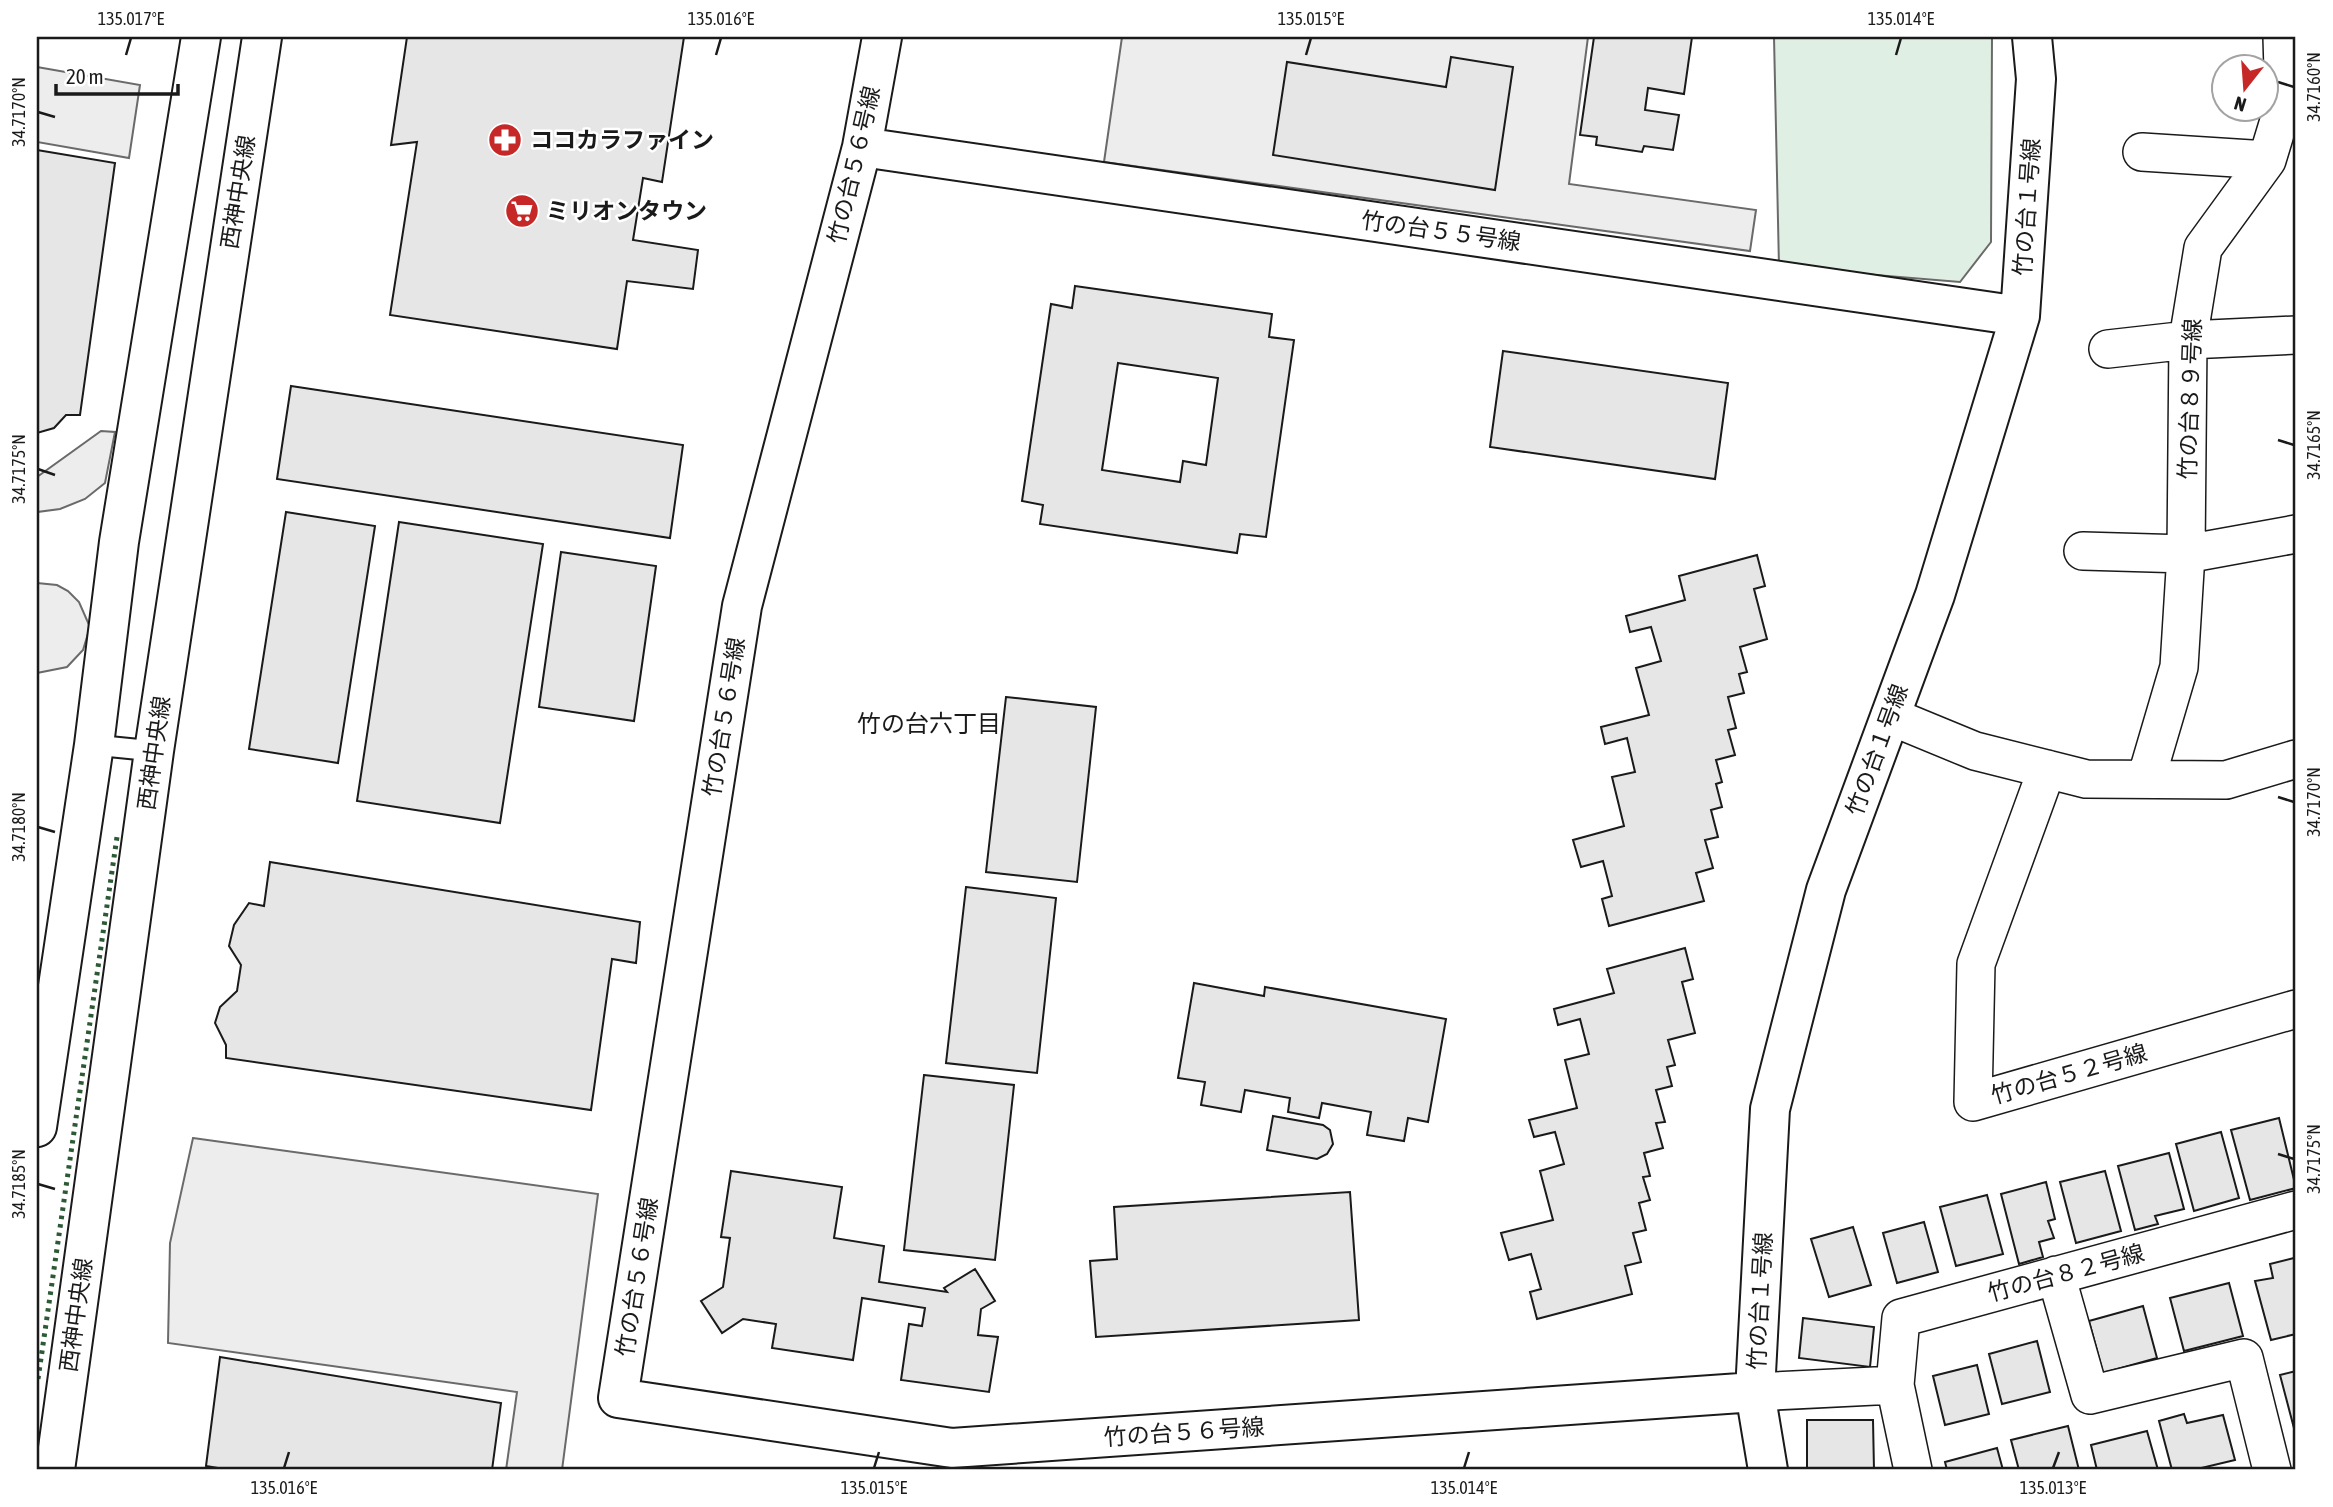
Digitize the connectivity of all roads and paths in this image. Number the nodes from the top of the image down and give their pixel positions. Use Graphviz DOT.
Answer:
graph roads {
  1 [pos="201,37"];
  2 [pos="262,37"];
  3 [pos="882,37"];
  4 [pos="2032,37"];
  5 [pos="2282,37"];
  6 [pos="862,147"];
  7 [pos="2142,152"];
  8 [pos="2267,160"];
  9 [pos="2020,316"];
  10 [pos="2296,335"];
  11 [pos="2188,340"];
  12 [pos="2108,349"];
  13 [pos="2296,534"];
  14 [pos="2082,551"];
  15 [pos="2186,554"];
  16 [pos="1890,716"];
  17 [pos="94,745"];
  18 [pos="154,751"];
  19 [pos="2296,759"];
  20 [pos="2047,769"];
  21 [pos="2146,779"];
  22 [pos="2296,1009"];
  23 [pos="37,1127"];
  24 [pos="2296,1210"];
  25 [pos="2056,1275"];
  26 [pos="1895,1385"];
  27 [pos="1755,1392"];
  28 [pos="55,1470"];
  29 [pos="1768,1470"];
  30 [pos="1913,1470"];
  31 [pos="2272,1470"];
  1 -- 17 [label="street"];
  2 -- 18 [label="street, 西神中央線"];
  3 -- 6 [label="street, 竹の台５６号線"];
  4 -- 9 [label="street, 竹の台１号線"];
  5 -- 8 [label="street, 竹の台８９号線"];
  6 -- 9 [label="street, 竹の台５５号線"];
  6 -- 27 [label="street, 竹の台５６号線"];
  7 -- 8 [label="street"];
  8 -- 11 [label="street, 竹の台８９号線"];
  9 -- 16 [label="street, 竹の台１号線"];
  10 -- 11 [label="street"];
  11 -- 12 [label="street"];
  11 -- 15 [label="street, 竹の台８９号線"];
  13 -- 15 [label="street"];
  14 -- 15 [label="street"];
  15 -- 21 [label="street, 竹の台８９号線"];
  16 -- 20 [label="street"];
  16 -- 27 [label="street, 竹の台１号線"];
  17 -- 18 [label="lane"];
  17 -- 23 [label="street"];
  18 -- 28 [label="street, 西神中央線"];
  19 -- 21 [label="street"];
  20 -- 21 [label="street"];
  20 -- 22 [label="street, 竹の台５２号線"];
  24 -- 25 [label="street, 竹の台８２号線"];
  25 -- 26 [label="street, 竹の台８２号線"];
  25 -- 31 [label="street"];
  26 -- 27 [label="street"];
  26 -- 30 [label="street, 竹の台８２号線"];
  27 -- 29 [label="street, 竹の台１号線"];
}
